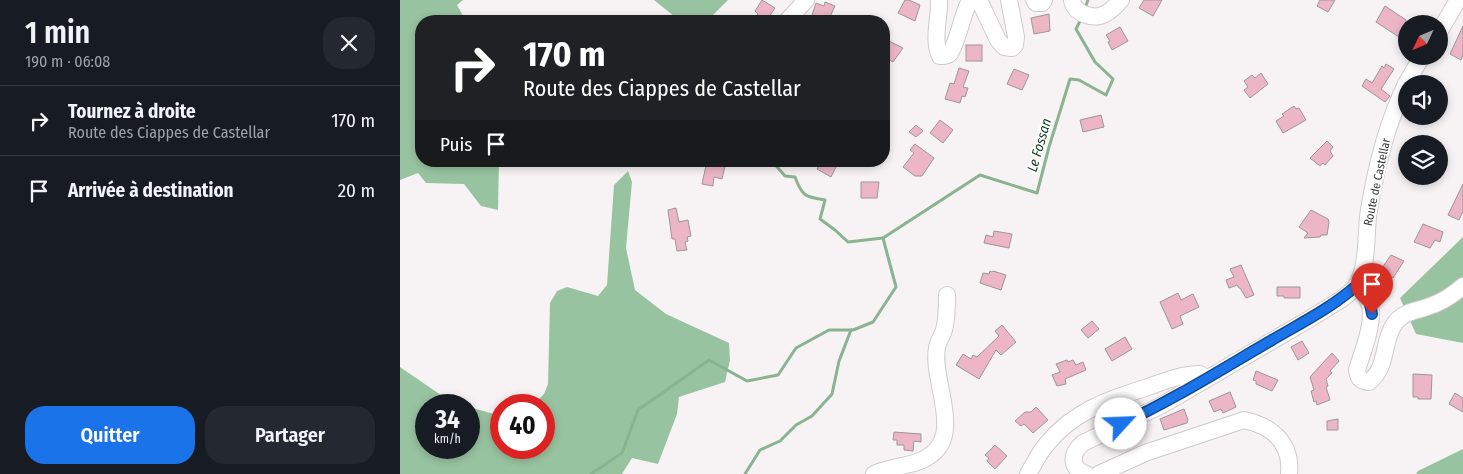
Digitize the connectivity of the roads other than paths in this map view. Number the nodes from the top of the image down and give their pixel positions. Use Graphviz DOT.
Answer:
graph roads {
  1 [pos="806,0"];
  2 [pos="939,0"];
  3 [pos="970,0"];
  4 [pos="979,0"];
  5 [pos="1009,0"];
  6 [pos="1034,0"];
  7 [pos="1044,0"];
  8 [pos="1121,0"];
  9 [pos="1458,0"];
  10 [pos="1080,9"];
  11 [pos="792,15"];
  12 [pos="1448,17"];
  13 [pos="1398,104"];
  14 [pos="1356,286"];
  15 [pos="1463,286"];
  16 [pos="947,295"];
  17 [pos="1205,379"];
  18 [pos="874,474"];
  19 [pos="1028,474"];
  20 [pos="1086,474"];
  21 [pos="1099,474"];
  22 [pos="1289,474"];
  1 -- 11 [label="street"];
  2 -- 3 [label="street"];
  4 -- 5 [label="street"];
  6 -- 7 [label="street"];
  8 -- 10 [label="street"];
  9 -- 12 [label="street"];
  13 -- 14 [label="street, Route de Castellar"];
  14 -- 15 [label="street"];
  14 -- 17 [label="street"];
  16 -- 18 [label="street"];
  17 -- 19 [label="street"];
  17 -- 20 [label="street"];
  21 -- 22 [label="street"];
}
